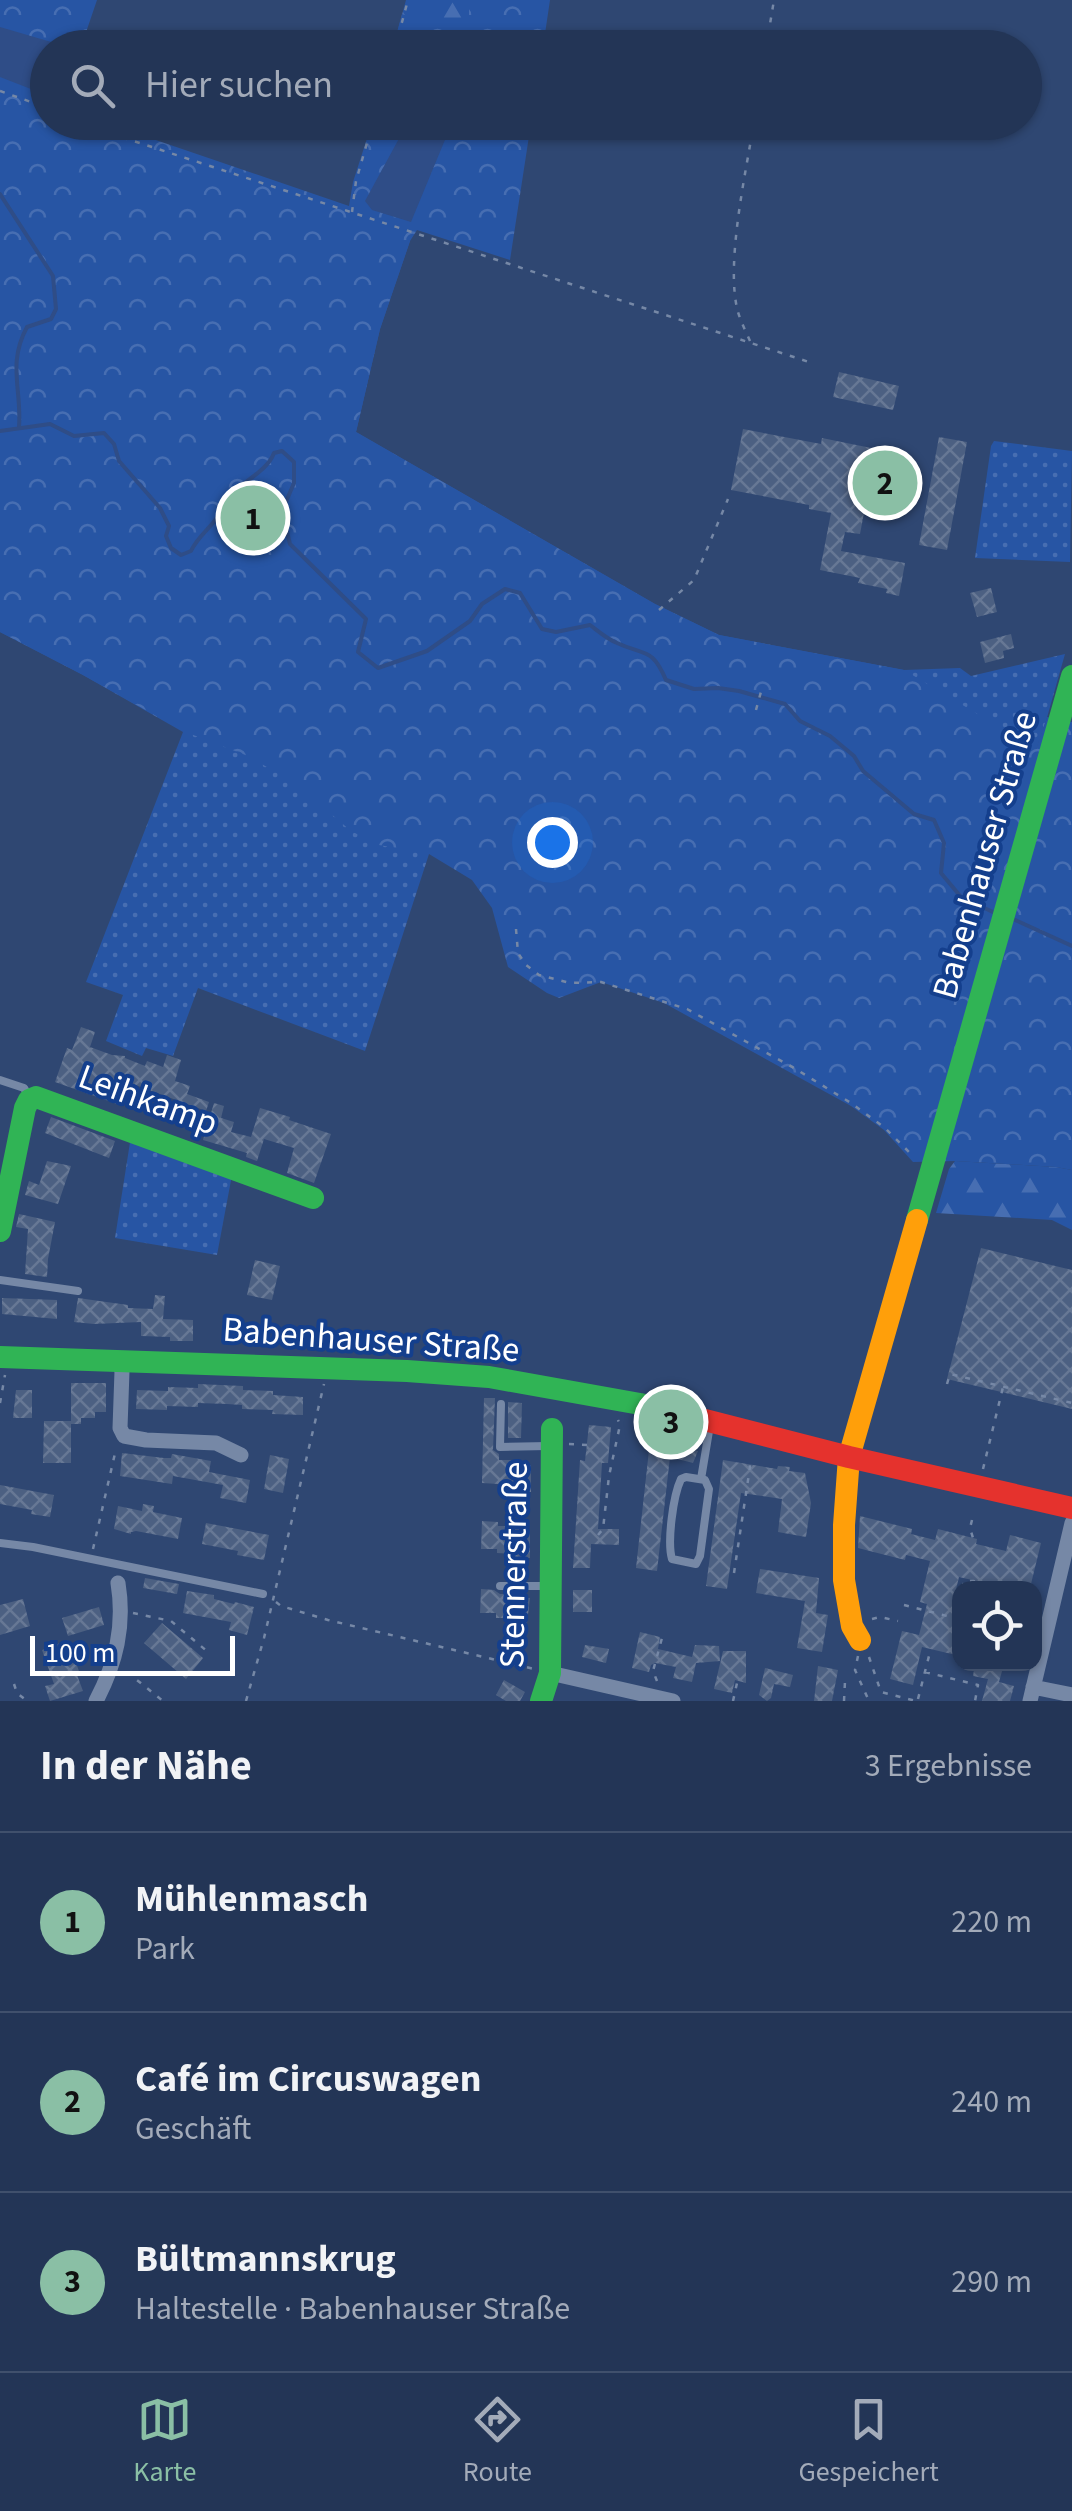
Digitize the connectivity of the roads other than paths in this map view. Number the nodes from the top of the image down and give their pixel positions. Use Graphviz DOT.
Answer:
graph roads {
  1 [pos="1072,676"];
  2 [pos="1068,708"];
  3 [pos="0,1080"];
  4 [pos="30,1099"];
  5 [pos="313,1198"];
  6 [pos="0,1231"];
  7 [pos="0,1280"];
  8 [pos="78,1291"];
  9 [pos="4,1357"];
  10 [pos="118,1362"];
  11 [pos="501,1404"];
  12 [pos="710,1421"];
  13 [pos="552,1438"];
  14 [pos="242,1454"];
  15 [pos="849,1457"];
  16 [pos="701,1478"];
  17 [pos="1072,1508"];
  18 [pos="1072,1523"];
  19 [pos="0,1543"];
  20 [pos="114,1565"];
  21 [pos="118,1583"];
  22 [pos="500,1586"];
  23 [pos="550,1586"];
  24 [pos="264,1594"];
  25 [pos="860,1640"];
  26 [pos="550,1673"];
  27 [pos="1032,1694"];
  28 [pos="1072,1695"];
  29 [pos="96,1701"];
  30 [pos="541,1701"];
  31 [pos="673,1701"];
  1 -- 2 [label="street, Babenhauser Straße"];
  2 -- 15 [label="street, Babenhauser Straße"];
  3 -- 4 [label="lane"];
  4 -- 5 [label="street, Leihkamp"];
  4 -- 6 [label="street, Leihkamp"];
  7 -- 8 [label="lane"];
  9 -- 10 [label="street, Babenhauser Straße"];
  10 -- 12 [label="street, Babenhauser Straße"];
  10 -- 14 [label="street"];
  11 -- 13 [label="lane"];
  12 -- 15 [label="street, Babenhauser Straße"];
  12 -- 16 [label="lane"];
  13 -- 23 [label="street, Stennerstraße"];
  15 -- 17 [label="street"];
  15 -- 25 [label="street, Babenhauser Straße"];
  16 -- 16 [label="lane"];
  18 -- 27 [label="street"];
  19 -- 20 [label="lane"];
  20 -- 21 [label="lane"];
  20 -- 24 [label="lane"];
  21 -- 29 [label="street"];
  22 -- 23 [label="lane"];
  23 -- 26 [label="street, Stennerstraße"];
  26 -- 30 [label="street, Stennerstraße"];
  26 -- 31 [label="street"];
  27 -- 28 [label="street"];
}
